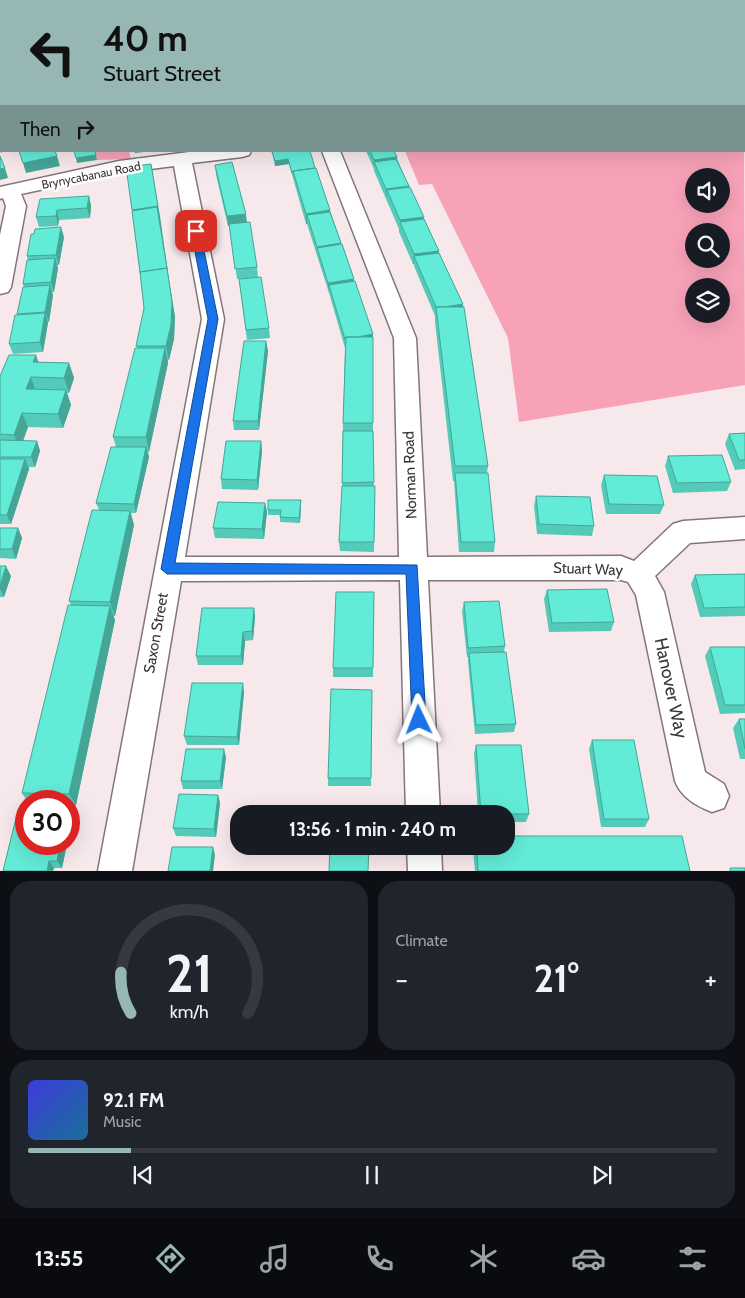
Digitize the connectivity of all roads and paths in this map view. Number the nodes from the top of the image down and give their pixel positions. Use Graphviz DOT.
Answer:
graph roads {
  1 [pos="235,152"];
  2 [pos="331,152"];
  3 [pos="182,160"];
  4 [pos="5,192"];
  5 [pos="0,287"];
  6 [pos="745,528"];
  7 [pos="167,569"];
  8 [pos="413,569"];
  9 [pos="638,574"];
  10 [pos="712,796"];
  11 [pos="423,805"];
  12 [pos="424,855"];
  13 [pos="115,870"];
  14 [pos="425,870"];
  1 -- 3 [label="street, Brynycabanau Road"];
  2 -- 8 [label="street, Norman Road"];
  3 -- 4 [label="street, Brynycabanau Road"];
  3 -- 7 [label="street, Saxon Street"];
  4 -- 5 [label="street"];
  6 -- 9 [label="street, Stuart Way"];
  7 -- 8 [label="street, Stuart Way"];
  7 -- 13 [label="street, Saxon Street"];
  8 -- 9 [label="street, Stuart Way"];
  8 -- 11 [label="street, Norman Road"];
  9 -- 10 [label="street, Hanover Way"];
  12 -- 14 [label="street"];
}
